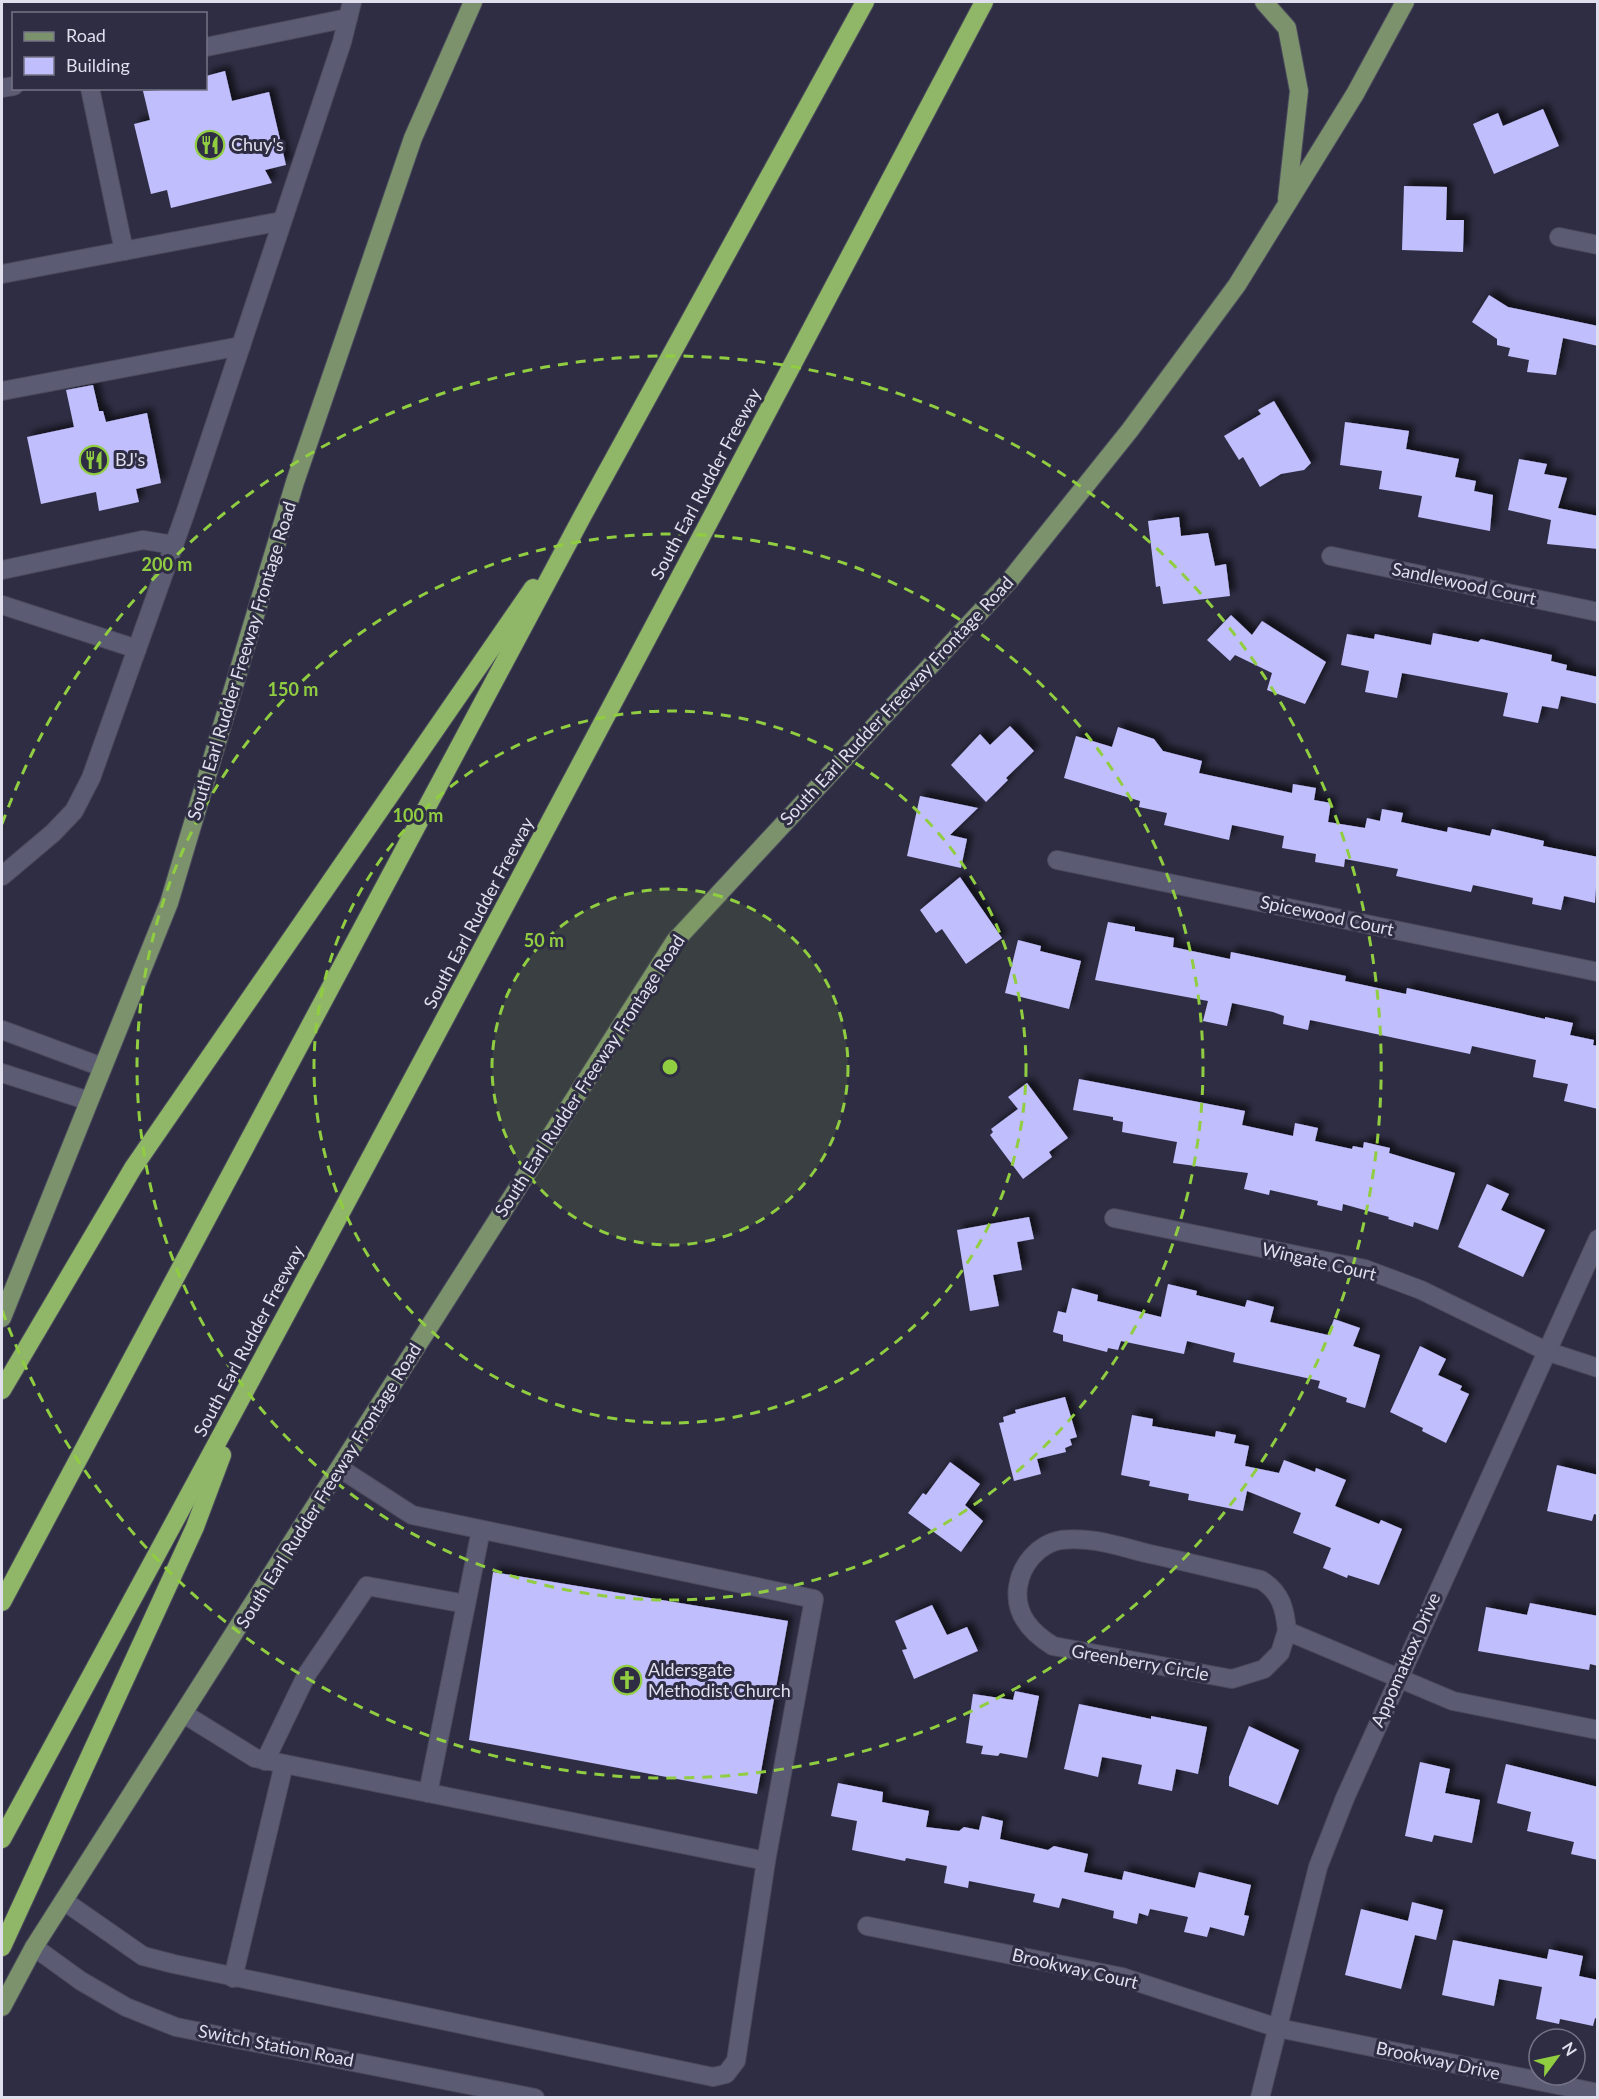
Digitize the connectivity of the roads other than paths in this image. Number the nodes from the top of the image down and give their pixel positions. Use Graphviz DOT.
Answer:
graph roads {
  1 [pos="473,2"];
  2 [pos="865,2"];
  3 [pos="984,2"];
  4 [pos="1264,2"];
  5 [pos="1405,2"];
  6 [pos="350,10"];
  7 [pos="207,47"];
  8 [pos="90,90"];
  9 [pos="1286,207"];
  10 [pos="282,221"];
  11 [pos="1559,237"];
  12 [pos="1598,245"];
  13 [pos="124,251"];
  14 [pos="2,274"];
  15 [pos="241,346"];
  16 [pos="2,391"];
  17 [pos="583,515"];
  18 [pos="174,545"];
  19 [pos="1331,556"];
  20 [pos="2,570"];
  21 [pos="2,605"];
  22 [pos="1598,612"];
  23 [pos="137,649"];
  24 [pos="1057,860"];
  25 [pos="9,861"];
  26 [pos="2,876"];
  27 [pos="1598,972"];
  28 [pos="2,1030"];
  29 [pos="102,1067"];
  30 [pos="2,1073"];
  31 [pos="89,1101"];
  32 [pos="1114,1218"];
  33 [pos="1598,1239"];
  34 [pos="2,1318"];
  35 [pos="1546,1352"];
  36 [pos="1598,1368"];
  37 [pos="2,1390"];
  38 [pos="242,1399"];
  39 [pos="341,1468"];
  40 [pos="481,1530"];
  41 [pos="2,1602"];
  42 [pos="466,1604"];
  43 [pos="1287,1631"];
  44 [pos="1397,1680"];
  45 [pos="184,1714"];
  46 [pos="1598,1730"];
  47 [pos="265,1761"];
  48 [pos="284,1764"];
  49 [pos="428,1793"];
  50 [pos="2,1839"];
  51 [pos="766,1861"];
  52 [pos="64,1901"];
  53 [pos="867,1926"];
  54 [pos="2,1947"];
  55 [pos="34,1947"];
  56 [pos="233,1978"];
  57 [pos="2,2007"];
  58 [pos="1278,2028"];
  59 [pos="1598,2094"];
  60 [pos="535,2097"];
  61 [pos="1260,2097"];
  1 -- 29 [label="main road, South Earl Rudder Freeway Frontage Road"];
  2 -- 17 [label="highway"];
  3 -- 38 [label="highway, South Earl Rudder Freeway"];
  4 -- 9 [label="main road"];
  5 -- 9 [label="main road, South Earl Rudder Freeway Frontage Road"];
  6 -- 7 [label="street"];
  6 -- 10 [label="street"];
  8 -- 13 [label="street"];
  9 -- 39 [label="main road, South Earl Rudder Freeway Frontage Road"];
  10 -- 13 [label="street"];
  10 -- 15 [label="street"];
  11 -- 12 [label="street"];
  13 -- 14 [label="street"];
  15 -- 16 [label="street"];
  15 -- 18 [label="street"];
  17 -- 37 [label="highway"];
  17 -- 41 [label="highway"];
  18 -- 20 [label="street"];
  18 -- 23 [label="street"];
  19 -- 22 [label="street, Sandlewood Court"];
  21 -- 23 [label="street"];
  23 -- 25 [label="street"];
  24 -- 27 [label="street, Spicewood Court"];
  25 -- 26 [label="street"];
  28 -- 29 [label="street"];
  29 -- 31 [label="main road, South Earl Rudder Freeway Frontage Road"];
  30 -- 31 [label="street"];
  31 -- 34 [label="main road, South Earl Rudder Freeway Frontage Road"];
  32 -- 35 [label="street, Wingate Court"];
  33 -- 35 [label="street, Appomattox Drive"];
  35 -- 36 [label="street, Wingate Court"];
  35 -- 44 [label="street, Appomattox Drive"];
  38 -- 50 [label="highway, South Earl Rudder Freeway"];
  38 -- 54 [label="highway"];
  39 -- 40 [label="street"];
  39 -- 45 [label="main road, South Earl Rudder Freeway Frontage Road"];
  40 -- 42 [label="street"];
  40 -- 51 [label="street"];
  42 -- 47 [label="street"];
  42 -- 49 [label="street"];
  43 -- 43 [label="street, Greenberry Circle"];
  43 -- 44 [label="street"];
  44 -- 46 [label="street"];
  44 -- 58 [label="street, Appomattox Drive"];
  45 -- 47 [label="street"];
  45 -- 52 [label="main road, South Earl Rudder Freeway Frontage Road"];
  47 -- 48 [label="street"];
  48 -- 49 [label="street"];
  48 -- 56 [label="street"];
  49 -- 51 [label="street"];
  51 -- 56 [label="street"];
  52 -- 55 [label="main road, South Earl Rudder Freeway Frontage Road"];
  52 -- 56 [label="street"];
  53 -- 58 [label="street, Brookway Court"];
  55 -- 57 [label="main road, South Earl Rudder Freeway Frontage Road"];
  55 -- 60 [label="street, Switch Station Road"];
  58 -- 59 [label="street, Brookway Drive"];
  58 -- 61 [label="street, Appomattox Drive"];
}
